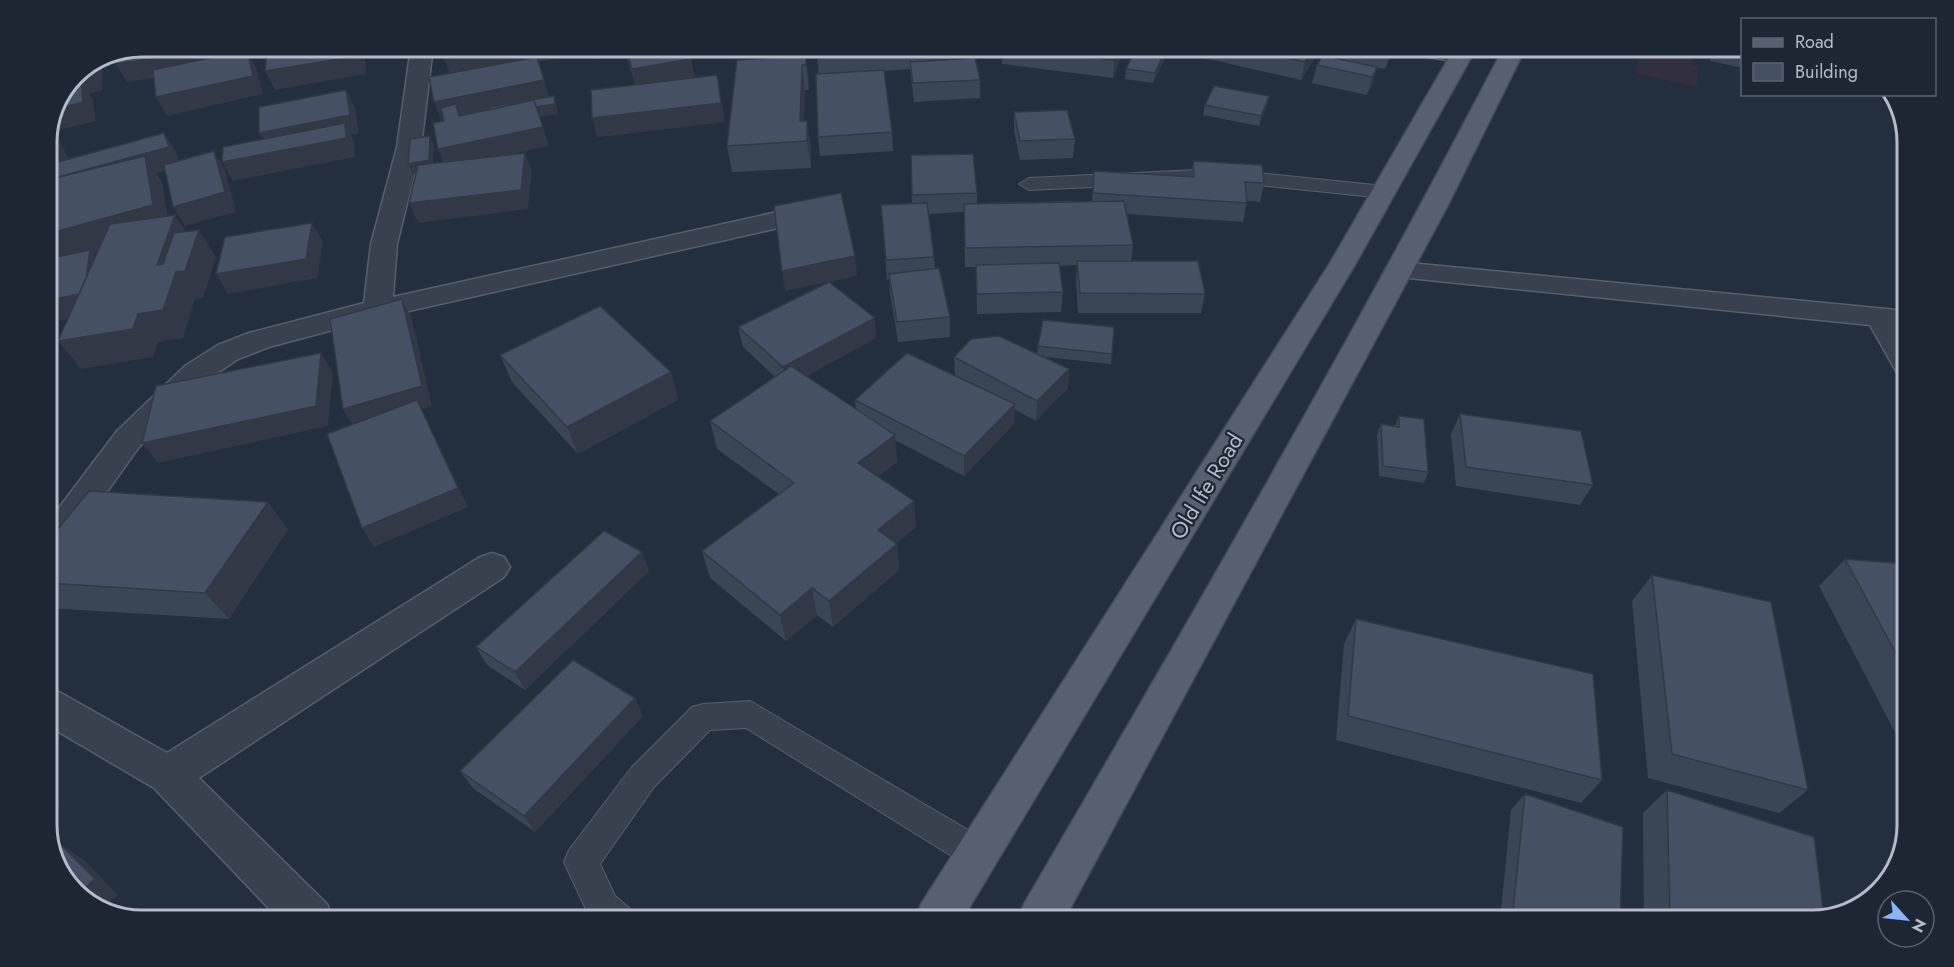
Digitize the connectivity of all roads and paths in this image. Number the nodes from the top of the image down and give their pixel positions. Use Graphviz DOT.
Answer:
graph roads {
  1 [pos="421,57"];
  2 [pos="1460,57"];
  3 [pos="1509,57"];
  4 [pos="1029,184"];
  5 [pos="1384,192"];
  6 [pos="828,209"];
  7 [pos="1399,270"];
  8 [pos="378,309"];
  9 [pos="1894,319"];
  10 [pos="57,536"];
  11 [pos="492,567"];
  12 [pos="57,711"];
  13 [pos="168,775"];
  14 [pos="978,854"];
  15 [pos="300,910"];
  16 [pos="605,910"];
  17 [pos="944,910"];
  18 [pos="1047,910"];
  1 -- 8 [label="street"];
  2 -- 5 [label="main road, Old Ife Road"];
  3 -- 7 [label="main road"];
  4 -- 5 [label="lane"];
  5 -- 14 [label="main road, Old Ife Road"];
  6 -- 8 [label="street"];
  7 -- 9 [label="street"];
  7 -- 18 [label="main road"];
  8 -- 10 [label="street"];
  11 -- 13 [label="street"];
  12 -- 13 [label="street"];
  13 -- 15 [label="street"];
  14 -- 16 [label="lane"];
  14 -- 17 [label="main road, Old Ife Road"];
}
